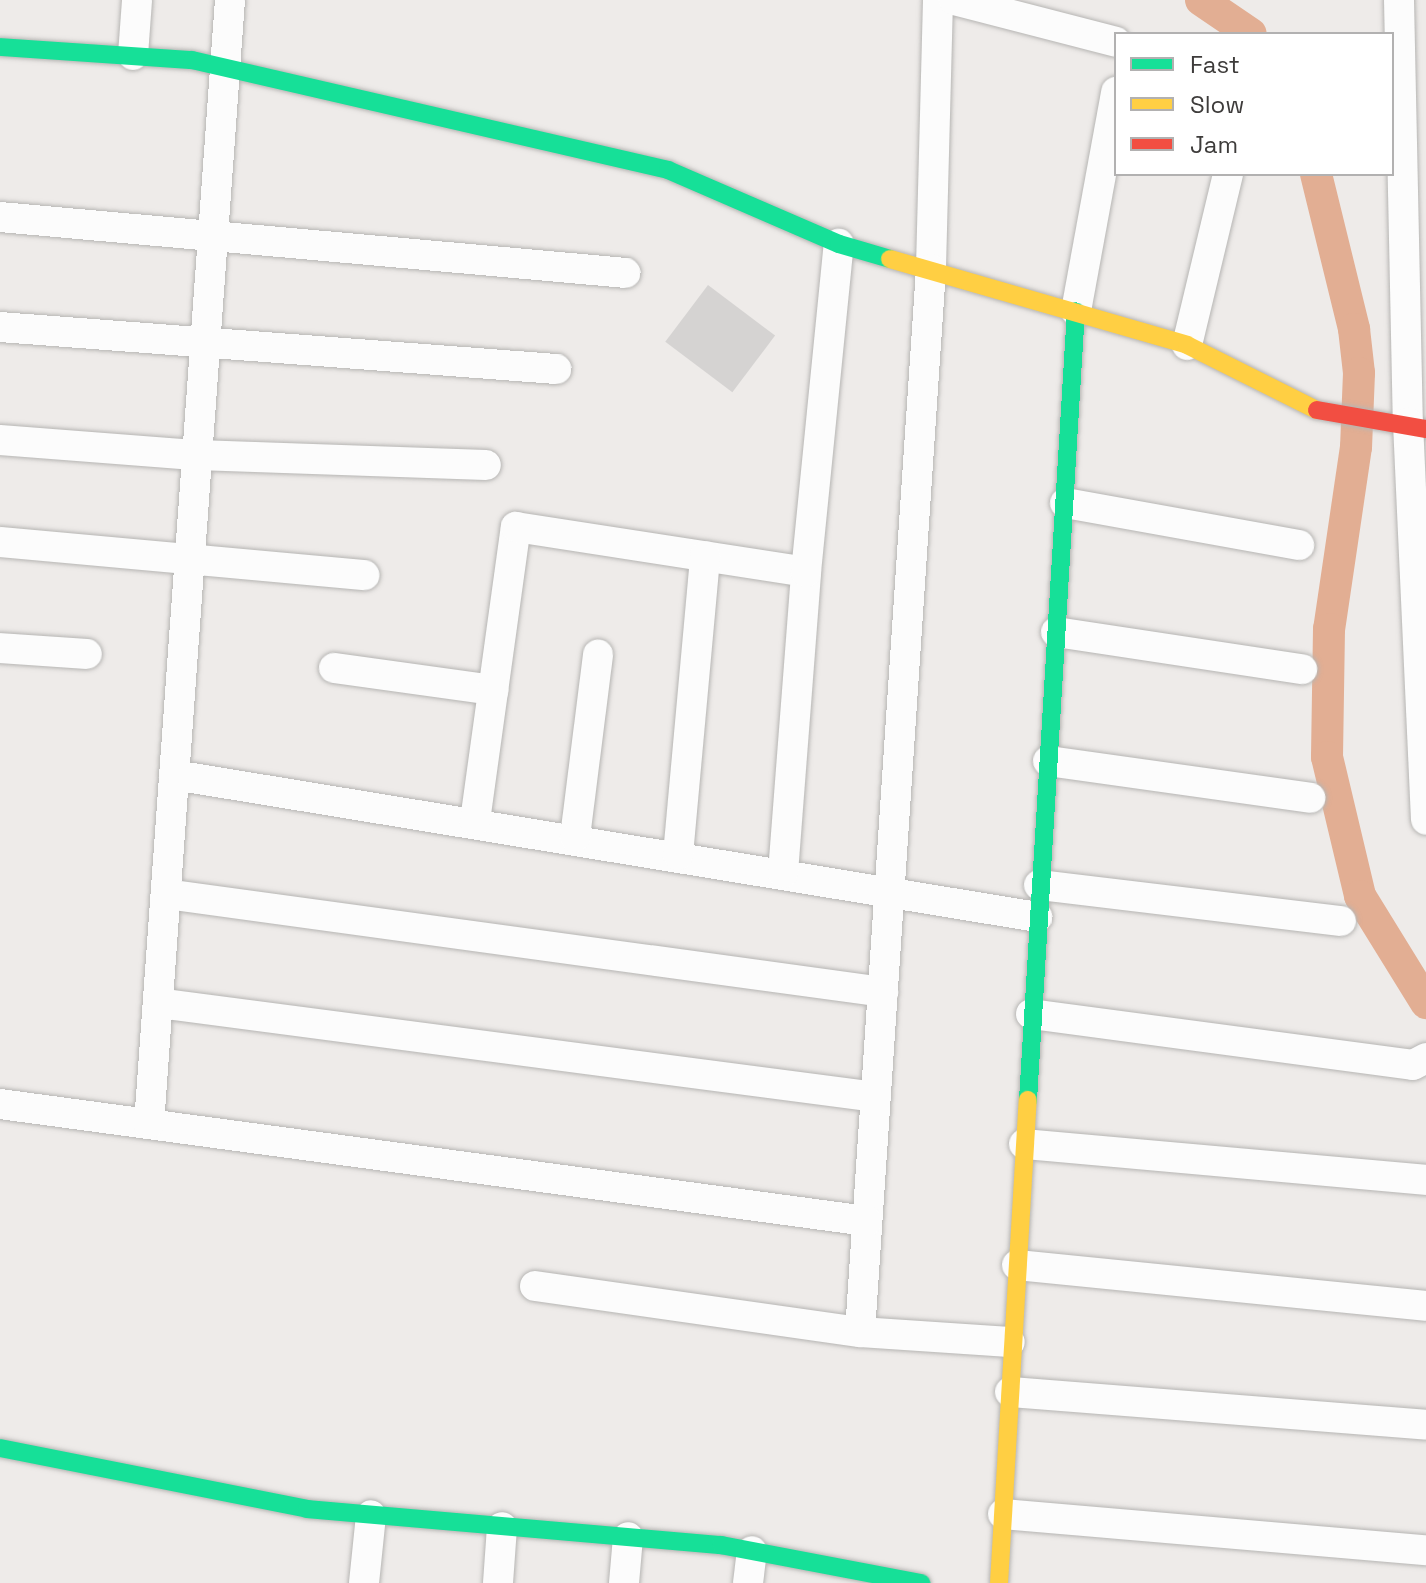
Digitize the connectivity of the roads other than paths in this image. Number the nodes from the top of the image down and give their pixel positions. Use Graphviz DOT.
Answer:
graph roads {
  1 [pos="137,0"];
  2 [pos="230,0"];
  3 [pos="938,0"];
  4 [pos="954,0"];
  5 [pos="1399,0"];
  6 [pos="1114,41"];
  7 [pos="0,47"];
  8 [pos="133,55"];
  9 [pos="224,68"];
  10 [pos="1114,103"];
  11 [pos="1228,176"];
  12 [pos="0,217"];
  13 [pos="212,232"];
  14 [pos="839,244"];
  15 [pos="931,269"];
  16 [pos="626,273"];
  17 [pos="1076,311"];
  18 [pos="0,327"];
  19 [pos="1187,345"];
  20 [pos="204,346"];
  21 [pos="556,369"];
  22 [pos="1417,426"];
  23 [pos="0,440"];
  24 [pos="197,455"];
  25 [pos="486,465"];
  26 [pos="1065,503"];
  27 [pos="0,542"];
  28 [pos="1299,545"];
  29 [pos="705,556"];
  30 [pos="189,562"];
  31 [pos="806,572"];
  32 [pos="365,575"];
  33 [pos="1056,632"];
  34 [pos="0,648"];
  35 [pos="87,654"];
  36 [pos="598,654"];
  37 [pos="334,668"];
  38 [pos="1302,669"];
  39 [pos="493,690"];
  40 [pos="1048,761"];
  41 [pos="174,775"];
  42 [pos="1310,798"];
  43 [pos="1426,820"];
  44 [pos="475,821"];
  45 [pos="575,837"];
  46 [pos="678,855"];
  47 [pos="783,873"];
  48 [pos="1039,885"];
  49 [pos="889,891"];
  50 [pos="166,894"];
  51 [pos="1037,917"];
  52 [pos="1341,921"];
  53 [pos="883,992"];
  54 [pos="158,1003"];
  55 [pos="1031,1014"];
  56 [pos="1426,1058"];
  57 [pos="875,1097"];
  58 [pos="0,1104"];
  59 [pos="149,1124"];
  60 [pos="1024,1144"];
  61 [pos="1426,1180"];
  62 [pos="867,1221"];
  63 [pos="1017,1265"];
  64 [pos="535,1286"];
  65 [pos="1426,1306"];
  66 [pos="860,1332"];
  67 [pos="1010,1342"];
  68 [pos="1010,1392"];
  69 [pos="1426,1425"];
  70 [pos="0,1448"];
  71 [pos="1003,1514"];
  72 [pos="371,1515"];
  73 [pos="502,1527"];
  74 [pos="628,1537"];
  75 [pos="1426,1550"];
  76 [pos="752,1551"];
  77 [pos="894,1581"];
  78 [pos="364,1583"];
  79 [pos="498,1583"];
  80 [pos="624,1583"];
  81 [pos="748,1583"];
  82 [pos="921,1583"];
  83 [pos="999,1583"];
  1 -- 8 [label="street"];
  2 -- 9 [label="street"];
  3 -- 15 [label="street"];
  4 -- 6 [label="street"];
  5 -- 22 [label="street"];
  7 -- 8 [label="street"];
  8 -- 9 [label="street"];
  9 -- 13 [label="street"];
  9 -- 14 [label="street"];
  10 -- 17 [label="street"];
  11 -- 19 [label="street"];
  12 -- 13 [label="street"];
  13 -- 16 [label="street"];
  13 -- 20 [label="street"];
  14 -- 15 [label="street"];
  14 -- 31 [label="street"];
  15 -- 17 [label="street"];
  15 -- 49 [label="street"];
  17 -- 19 [label="street"];
  17 -- 26 [label="street"];
  18 -- 20 [label="street"];
  19 -- 22 [label="street"];
  20 -- 21 [label="street"];
  20 -- 24 [label="street"];
  22 -- 43 [label="street"];
  23 -- 24 [label="street"];
  24 -- 25 [label="street"];
  24 -- 30 [label="street"];
  26 -- 28 [label="street"];
  26 -- 33 [label="street"];
  27 -- 30 [label="street"];
  29 -- 31 [label="street"];
  29 -- 39 [label="street"];
  29 -- 46 [label="street"];
  30 -- 32 [label="street"];
  30 -- 41 [label="street"];
  31 -- 47 [label="street"];
  33 -- 38 [label="street"];
  33 -- 40 [label="street"];
  34 -- 35 [label="street"];
  36 -- 45 [label="street"];
  37 -- 39 [label="street"];
  39 -- 44 [label="street"];
  40 -- 42 [label="street"];
  40 -- 48 [label="street"];
  41 -- 44 [label="street"];
  41 -- 50 [label="street"];
  44 -- 45 [label="street"];
  45 -- 46 [label="street"];
  46 -- 47 [label="street"];
  47 -- 49 [label="street"];
  48 -- 51 [label="street"];
  48 -- 52 [label="street"];
  49 -- 51 [label="street"];
  49 -- 53 [label="street"];
  50 -- 53 [label="street"];
  50 -- 54 [label="street"];
  51 -- 55 [label="street"];
  53 -- 57 [label="street"];
  54 -- 57 [label="street"];
  54 -- 59 [label="street"];
  55 -- 56 [label="street"];
  55 -- 60 [label="street"];
  57 -- 62 [label="street"];
  58 -- 59 [label="street"];
  59 -- 62 [label="street"];
  60 -- 61 [label="street"];
  60 -- 63 [label="street"];
  62 -- 66 [label="street"];
  63 -- 65 [label="street"];
  63 -- 67 [label="street"];
  64 -- 66 [label="street"];
  66 -- 67 [label="street"];
  67 -- 68 [label="street"];
  68 -- 69 [label="street"];
  68 -- 71 [label="street"];
  70 -- 72 [label="street"];
  71 -- 75 [label="street"];
  71 -- 83 [label="street"];
  72 -- 73 [label="street"];
  72 -- 78 [label="street"];
  73 -- 74 [label="street"];
  73 -- 79 [label="street"];
  74 -- 76 [label="street"];
  74 -- 80 [label="street"];
  76 -- 77 [label="street"];
  76 -- 81 [label="street"];
  77 -- 82 [label="street"];
}
